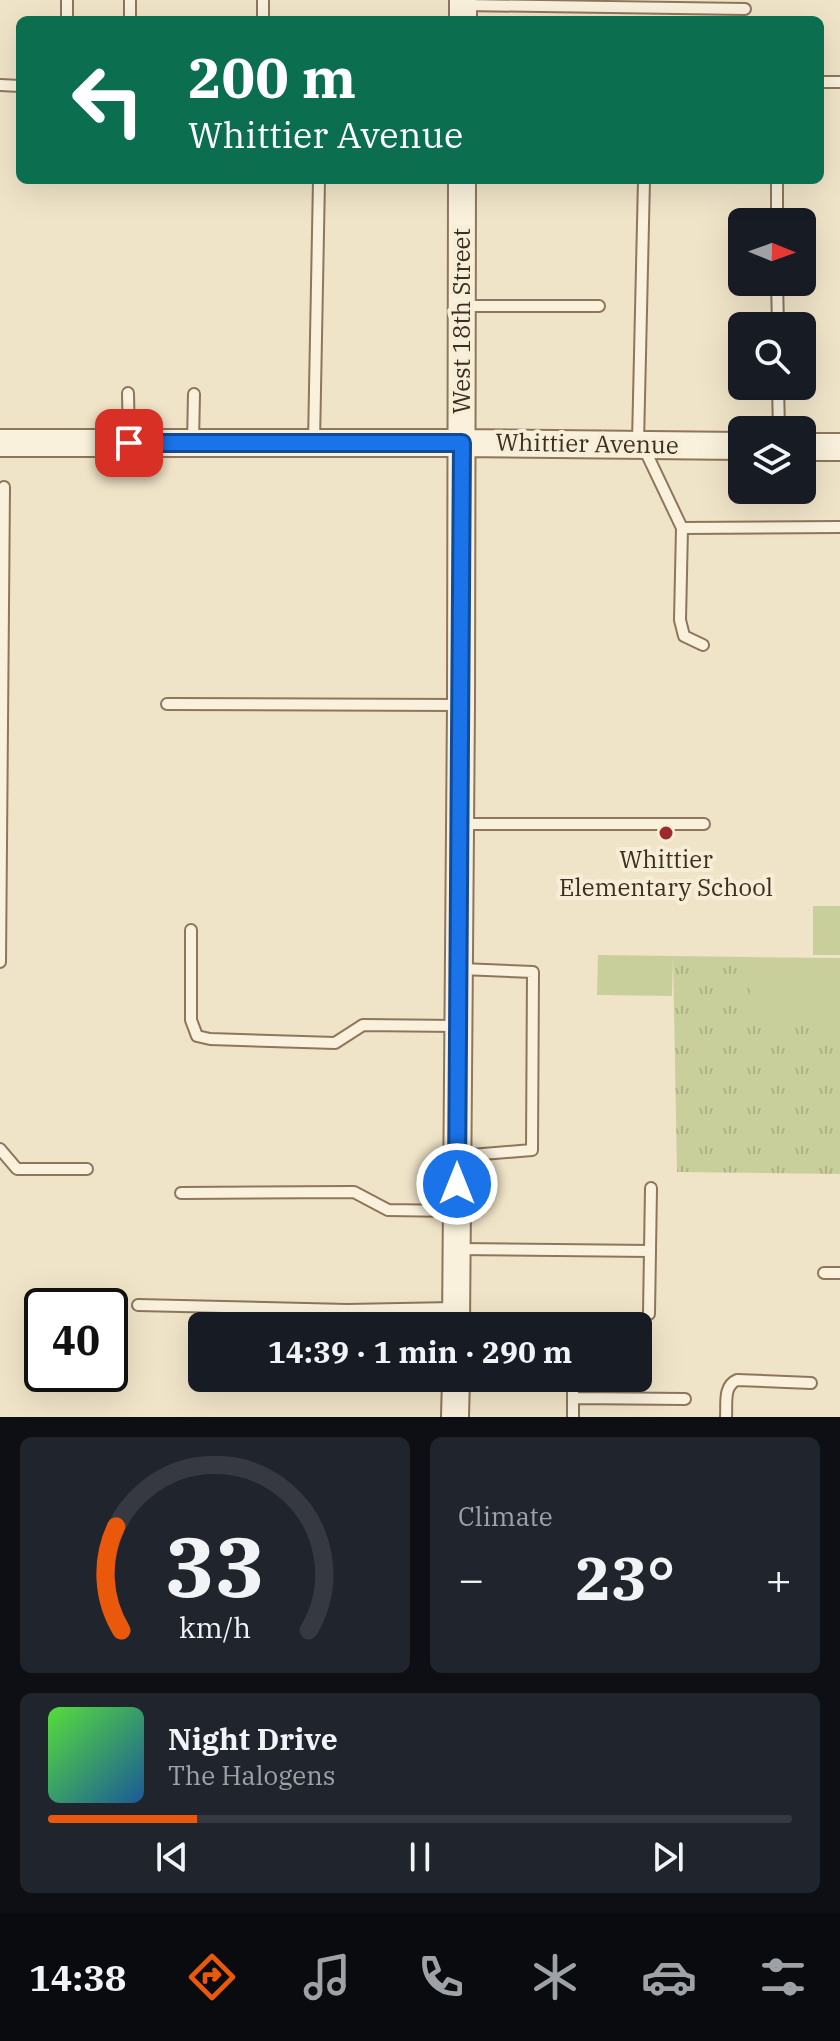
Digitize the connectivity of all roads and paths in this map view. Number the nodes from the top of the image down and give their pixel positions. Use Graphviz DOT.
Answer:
graph roads {
  1 [pos="463,8"];
  2 [pos="745,9"];
  3 [pos="319,184"];
  4 [pos="462,184"];
  5 [pos="644,184"];
  6 [pos="777,184"];
  7 [pos="777,208"];
  8 [pos="462,306"];
  9 [pos="599,306"];
  10 [pos="128,393"];
  11 [pos="194,394"];
  12 [pos="0,443"];
  13 [pos="129,443"];
  14 [pos="314,443"];
  15 [pos="462,443"];
  16 [pos="193,444"];
  17 [pos="640,444"];
  18 [pos="728,446"];
  19 [pos="816,447"];
  20 [pos="840,447"];
  21 [pos="4,487"];
  22 [pos="840,527"];
  23 [pos="682,528"];
  24 [pos="2,570"];
  25 [pos="703,645"];
  26 [pos="167,704"];
  27 [pos="461,705"];
  28 [pos="460,823"];
  29 [pos="704,824"];
  30 [pos="191,930"];
  31 [pos="0,962"];
  32 [pos="458,969"];
  33 [pos="458,1026"];
  34 [pos="0,1149"];
  35 [pos="457,1157"];
  36 [pos="87,1169"];
  37 [pos="651,1188"];
  38 [pos="181,1193"];
  39 [pos="457,1211"];
  40 [pos="456,1249"];
  41 [pos="650,1251"];
  42 [pos="824,1273"];
  43 [pos="840,1273"];
  44 [pos="138,1305"];
  45 [pos="378,1312"];
  46 [pos="456,1312"];
  47 [pos="649,1312"];
  48 [pos="811,1383"];
  49 [pos="456,1392"];
  50 [pos="573,1392"];
  51 [pos="573,1398"];
  52 [pos="685,1399"];
  53 [pos="455,1417"];
  54 [pos="573,1417"];
  55 [pos="726,1417"];
  1 -- 2 [label="lane"];
  3 -- 14 [label="lane"];
  4 -- 8 [label="street, West 18th Street"];
  5 -- 17 [label="lane"];
  6 -- 7 [label="lane"];
  8 -- 9 [label="lane"];
  8 -- 15 [label="street, West 18th Street"];
  10 -- 13 [label="lane"];
  11 -- 16 [label="lane"];
  12 -- 13 [label="street, Whittier Avenue"];
  13 -- 16 [label="street, Whittier Avenue"];
  14 -- 15 [label="street, Whittier Avenue"];
  14 -- 16 [label="street, Whittier Avenue"];
  15 -- 17 [label="street, Whittier Avenue"];
  15 -- 27 [label="street, West 18th Street"];
  17 -- 18 [label="street, Whittier Avenue"];
  17 -- 23 [label="lane"];
  19 -- 20 [label="street"];
  21 -- 24 [label="lane"];
  22 -- 23 [label="lane"];
  23 -- 25 [label="lane"];
  24 -- 31 [label="lane"];
  26 -- 27 [label="lane"];
  27 -- 28 [label="street, West 18th Street"];
  28 -- 29 [label="lane"];
  28 -- 32 [label="street, West 18th Street"];
  30 -- 33 [label="lane"];
  32 -- 33 [label="street, West 18th Street"];
  32 -- 35 [label="lane"];
  33 -- 35 [label="street, West 18th Street"];
  34 -- 36 [label="lane"];
  35 -- 39 [label="street, West 18th Street"];
  37 -- 41 [label="lane"];
  38 -- 39 [label="lane"];
  39 -- 40 [label="street, West 18th Street"];
  40 -- 41 [label="lane"];
  40 -- 46 [label="street, West 18th Street"];
  41 -- 47 [label="lane"];
  42 -- 43 [label="lane"];
  44 -- 45 [label="lane"];
  48 -- 55 [label="lane"];
  49 -- 53 [label="street"];
  50 -- 51 [label="lane"];
  51 -- 52 [label="lane"];
  51 -- 54 [label="lane"];
}
